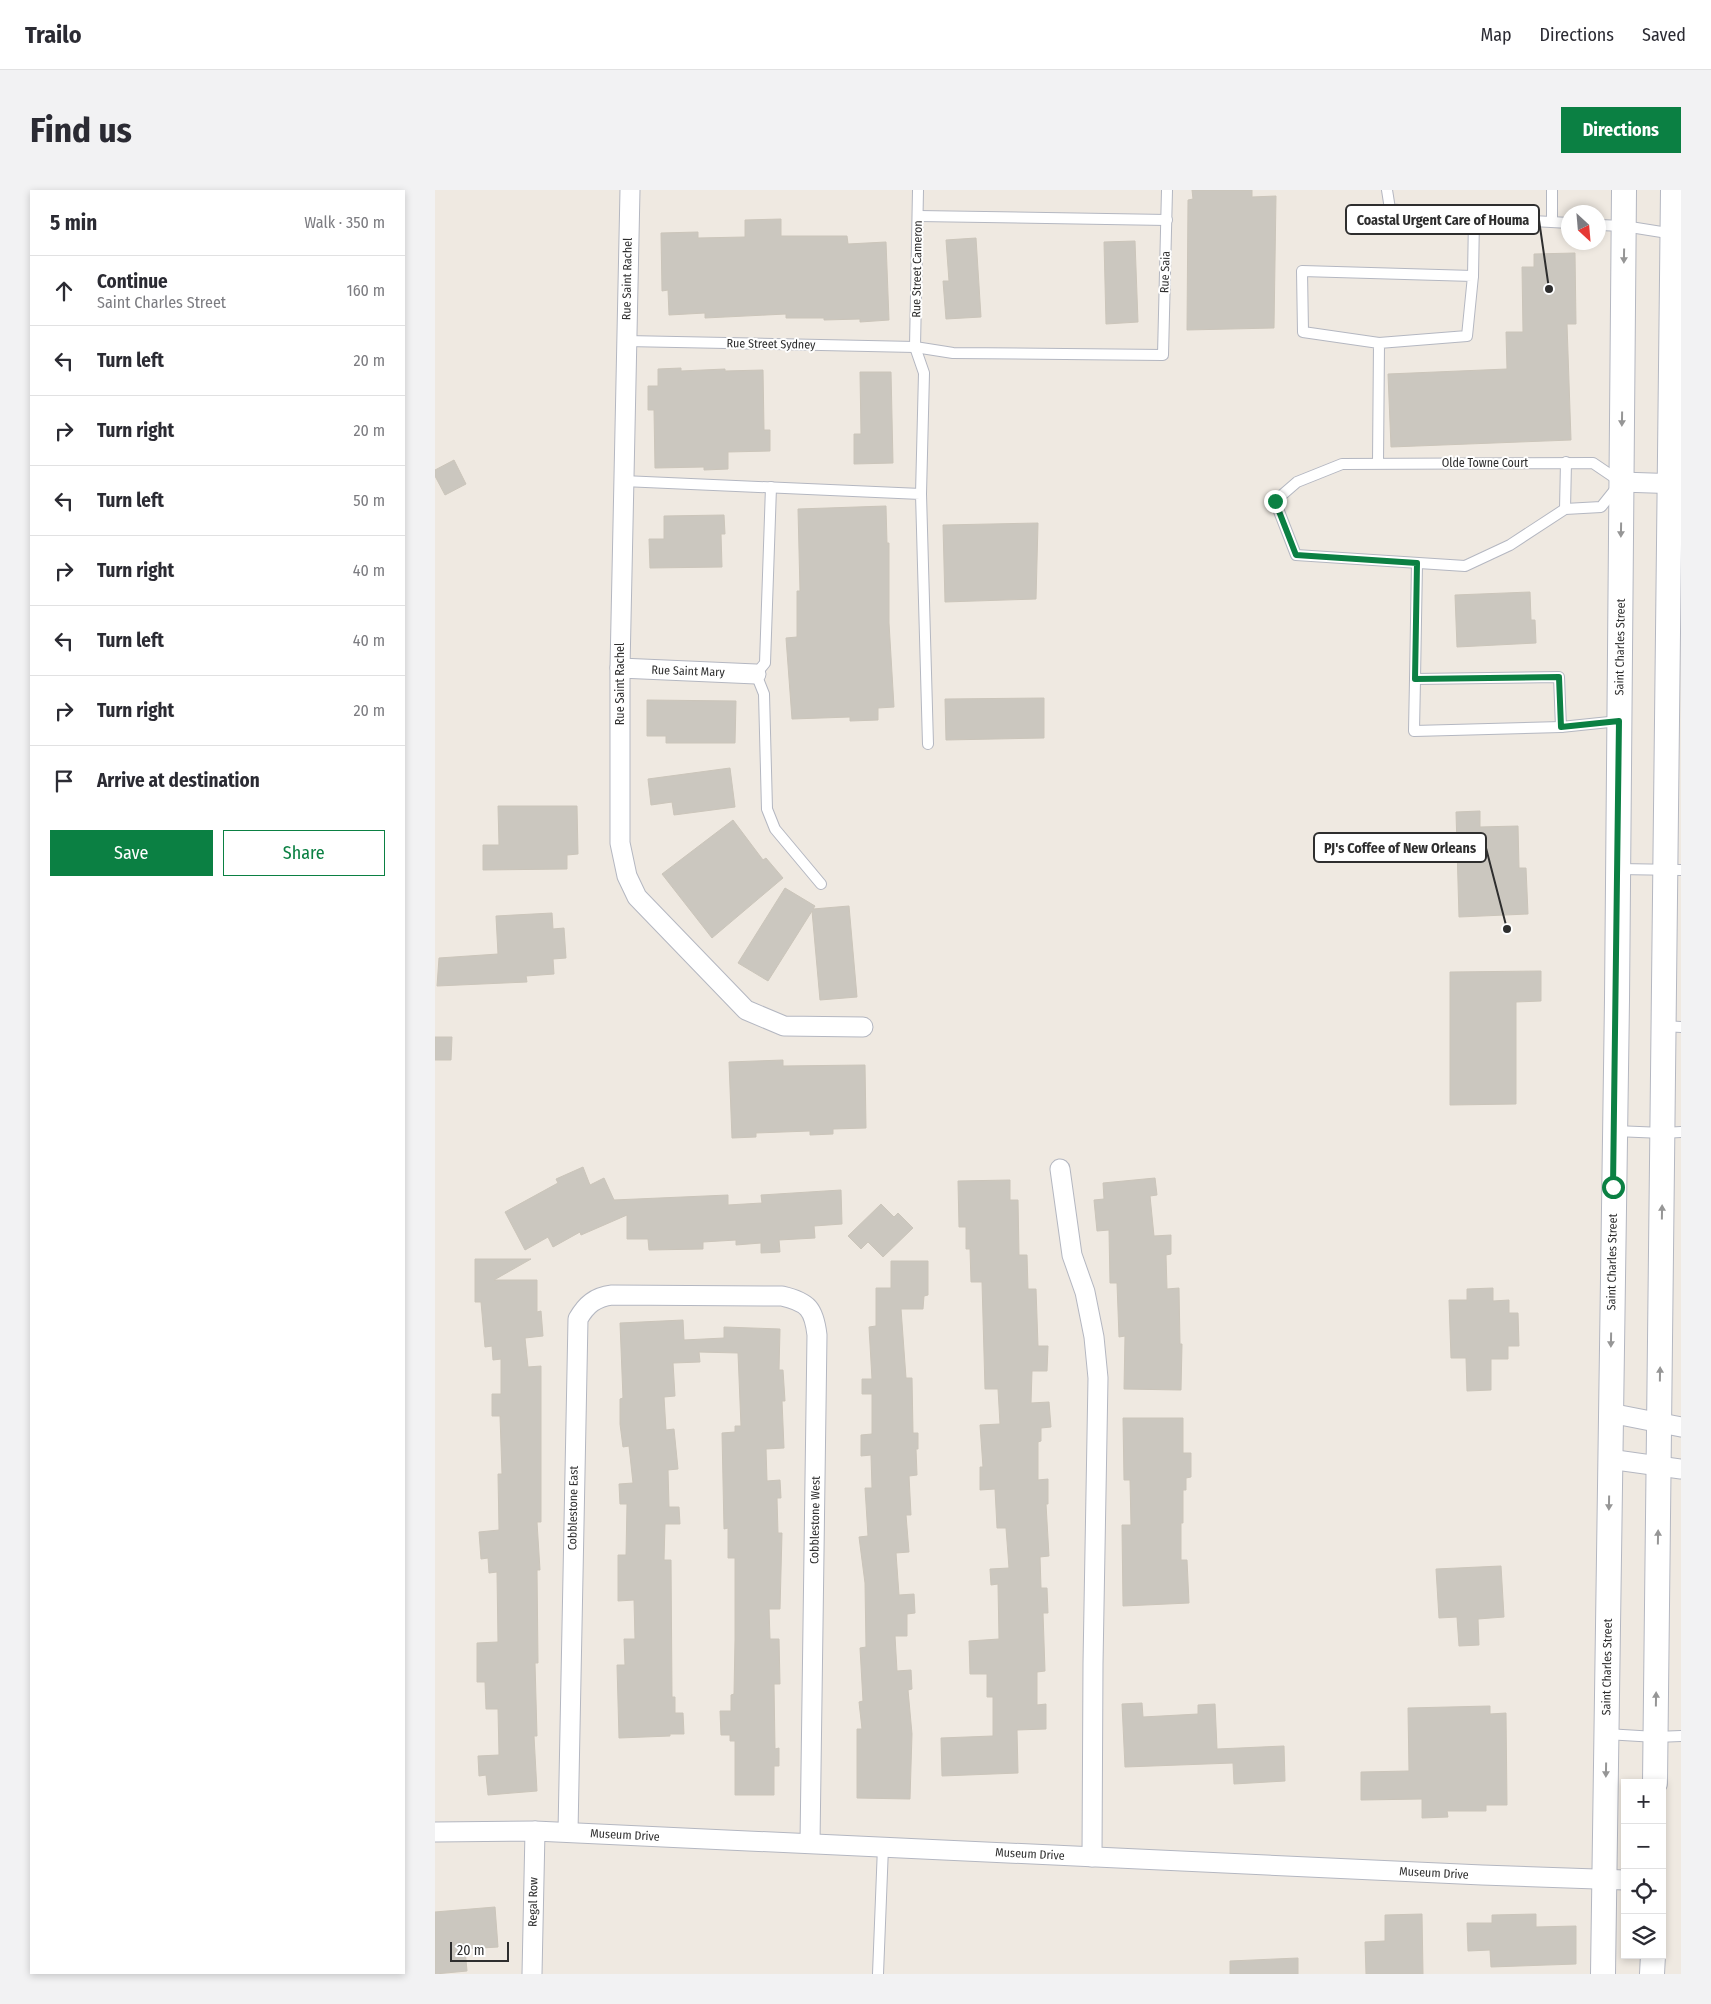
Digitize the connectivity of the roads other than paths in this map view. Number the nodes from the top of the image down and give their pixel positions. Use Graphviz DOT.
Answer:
graph roads {
  1 [pos="630,190"];
  2 [pos="919,190"];
  3 [pos="1167,190"];
  4 [pos="1387,190"];
  5 [pos="1551,190"];
  6 [pos="1625,190"];
  7 [pos="1673,190"];
  8 [pos="918,216"];
  9 [pos="1474,218"];
  10 [pos="1167,220"];
  11 [pos="1552,222"];
  12 [pos="1561,223"];
  13 [pos="1606,225"];
  14 [pos="1624,226"];
  15 [pos="1677,235"];
  16 [pos="1473,276"];
  17 [pos="1677,316"];
  18 [pos="626,341"];
  19 [pos="1379,344"];
  20 [pos="915,347"];
  21 [pos="1163,355"];
  22 [pos="1676,378"];
  23 [pos="1676,426"];
  24 [pos="1566,462"];
  25 [pos="1378,463"];
  26 [pos="623,481"];
  27 [pos="1621,482"];
  28 [pos="1676,484"];
  29 [pos="771,487"];
  30 [pos="921,494"];
  31 [pos="1565,509"];
  32 [pos="1417,563"];
  33 [pos="620,668"];
  34 [pos="756,674"];
  35 [pos="1415,679"];
  36 [pos="1619,721"];
  37 [pos="1561,727"];
  38 [pos="928,744"];
  39 [pos="1674,758"];
  40 [pos="1618,869"];
  41 [pos="1674,869"];
  42 [pos="821,884"];
  43 [pos="1673,1026"];
  44 [pos="863,1027"];
  45 [pos="1614,1131"];
  46 [pos="1672,1133"];
  47 [pos="1060,1169"];
  48 [pos="702,1296"];
  49 [pos="1610,1414"];
  50 [pos="1670,1425"];
  51 [pos="1609,1459"];
  52 [pos="1670,1468"];
  53 [pos="1606,1734"];
  54 [pos="1681,1736"];
  55 [pos="1655,1737"];
  56 [pos="1655,1779"];
  57 [pos="535,1831"];
  58 [pos="435,1832"];
  59 [pos="568,1832"];
  60 [pos="810,1843"];
  61 [pos="883,1847"];
  62 [pos="1092,1857"];
  63 [pos="1615,1879"];
  64 [pos="1653,1959"];
  65 [pos="532,1974"];
  66 [pos="878,1974"];
  67 [pos="1603,1974"];
  68 [pos="1652,1974"];
  1 -- 18 [label="street, Rue Saint Rachel"];
  2 -- 8 [label="lane, Rue Street Cameron"];
  3 -- 10 [label="lane, Rue Saia"];
  4 -- 9 [label="lane"];
  5 -- 11 [label="lane"];
  6 -- 14 [label="street, Saint Charles Street"];
  7 -- 15 [label="street"];
  8 -- 10 [label="lane"];
  8 -- 20 [label="lane, Rue Street Cameron"];
  9 -- 11 [label="lane"];
  9 -- 16 [label="lane"];
  10 -- 21 [label="lane, Rue Saia"];
  11 -- 12 [label="lane"];
  13 -- 14 [label="lane"];
  14 -- 15 [label="lane"];
  14 -- 27 [label="street, Saint Charles Street, one-way"];
  15 -- 17 [label="street"];
  16 -- 19 [label="lane"];
  16 -- 19 [label="lane"];
  17 -- 22 [label="street"];
  18 -- 20 [label="lane, Rue Street Sydney"];
  18 -- 26 [label="street, Rue Saint Rachel"];
  19 -- 25 [label="lane"];
  20 -- 21 [label="lane, Rue Street Sydney"];
  20 -- 30 [label="lane"];
  22 -- 23 [label="street"];
  23 -- 28 [label="street"];
  24 -- 25 [label="lane, Olde Towne Court"];
  24 -- 27 [label="lane, Olde Towne Court"];
  24 -- 31 [label="lane"];
  25 -- 32 [label="lane, Olde Towne Court"];
  26 -- 29 [label="lane"];
  26 -- 33 [label="street, Rue Saint Rachel"];
  27 -- 28 [label="street"];
  27 -- 31 [label="lane"];
  27 -- 36 [label="street, Saint Charles Street, one-way"];
  28 -- 39 [label="street"];
  29 -- 30 [label="lane"];
  29 -- 34 [label="lane"];
  30 -- 38 [label="lane"];
  31 -- 32 [label="lane"];
  32 -- 35 [label="lane"];
  33 -- 34 [label="street, Rue Saint Mary"];
  33 -- 44 [label="street, Rue Saint Rachel"];
  34 -- 42 [label="lane"];
  35 -- 37 [label="lane"];
  35 -- 37 [label="lane"];
  36 -- 37 [label="lane"];
  36 -- 40 [label="street, Saint Charles Street"];
  39 -- 41 [label="street"];
  40 -- 41 [label="lane"];
  40 -- 45 [label="street, Saint Charles Street"];
  41 -- 43 [label="street"];
  43 -- 46 [label="street"];
  45 -- 46 [label="lane"];
  45 -- 49 [label="street, Saint Charles Street, one-way"];
  50 -- 46 [label="street, one-way"];
  47 -- 62 [label="street"];
  48 -- 59 [label="street, Cobblestone East"];
  48 -- 60 [label="street, Cobblestone West"];
  49 -- 50 [label="street"];
  49 -- 51 [label="street, Saint Charles Street"];
  50 -- 52 [label="street"];
  51 -- 52 [label="street"];
  51 -- 53 [label="street, Saint Charles Street, one-way"];
  55 -- 52 [label="street, one-way"];
  53 -- 55 [label="lane"];
  53 -- 63 [label="street, Saint Charles Street, one-way"];
  54 -- 55 [label="lane"];
  55 -- 56 [label="street"];
  57 -- 58 [label="street, Museum Drive"];
  57 -- 59 [label="street, Museum Drive"];
  57 -- 65 [label="street, Regal Row"];
  59 -- 60 [label="street, Museum Drive"];
  60 -- 61 [label="street, Museum Drive"];
  61 -- 62 [label="street, Museum Drive"];
  61 -- 66 [label="lane"];
  62 -- 63 [label="street, Museum Drive"];
  63 -- 67 [label="street, Saint Charles Street"];
  64 -- 68 [label="street"];
}
